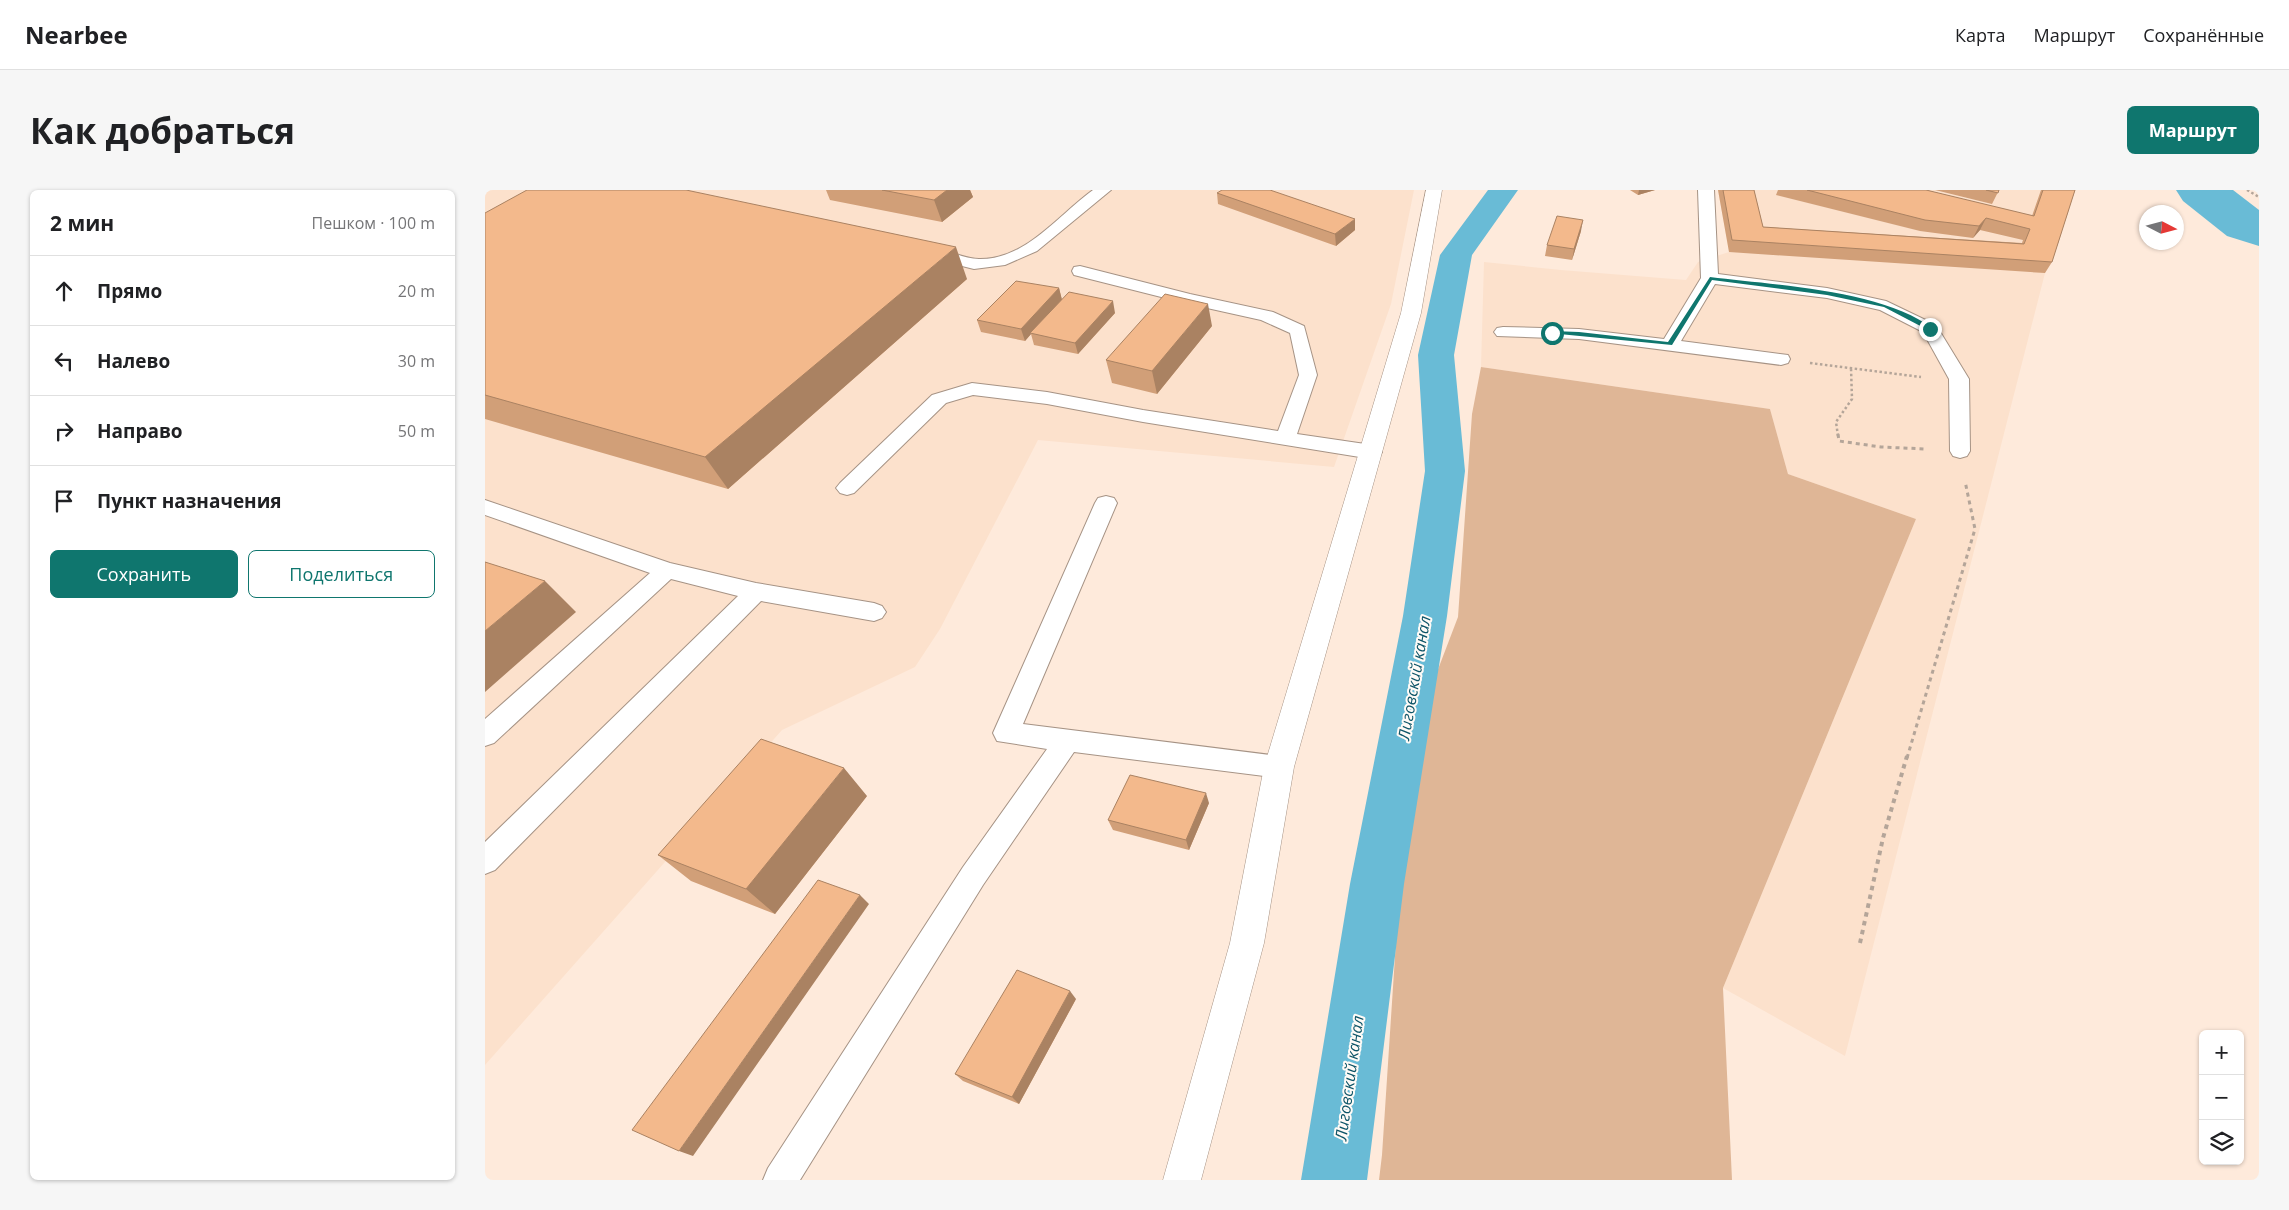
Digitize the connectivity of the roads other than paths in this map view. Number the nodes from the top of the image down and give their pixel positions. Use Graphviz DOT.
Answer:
graph roads {
  1 [pos="1103,190"];
  2 [pos="1434,190"];
  3 [pos="1706,190"];
  4 [pos="916,249"];
  5 [pos="1080,271"];
  6 [pos="1710,278"];
  7 [pos="1503,332"];
  8 [pos="1670,344"];
  9 [pos="1781,359"];
  10 [pos="1285,438"];
  11 [pos="1960,451"];
  12 [pos="1372,452"];
  13 [pos="847,488"];
  14 [pos="1107,503"];
  15 [pos="485,507"];
  16 [pos="667,570"];
  17 [pos="757,592"];
  18 [pos="874,612"];
  19 [pos="485,735"];
  20 [pos="1067,741"];
  21 [pos="1279,768"];
  22 [pos="485,861"];
  23 [pos="780,1180"];
  24 [pos="1182,1180"];
  1 -- 4 [label="lane"];
  2 -- 12 [label="street"];
  3 -- 6 [label="lane"];
  5 -- 10 [label="lane"];
  6 -- 8 [label="lane"];
  6 -- 11 [label="lane"];
  7 -- 8 [label="lane"];
  8 -- 9 [label="lane"];
  10 -- 12 [label="lane"];
  10 -- 13 [label="lane"];
  12 -- 21 [label="street"];
  14 -- 20 [label="lane"];
  15 -- 16 [label="lane"];
  16 -- 17 [label="lane"];
  16 -- 19 [label="lane"];
  17 -- 18 [label="lane"];
  17 -- 22 [label="lane"];
  20 -- 21 [label="lane"];
  20 -- 23 [label="lane"];
  21 -- 24 [label="street"];
}
